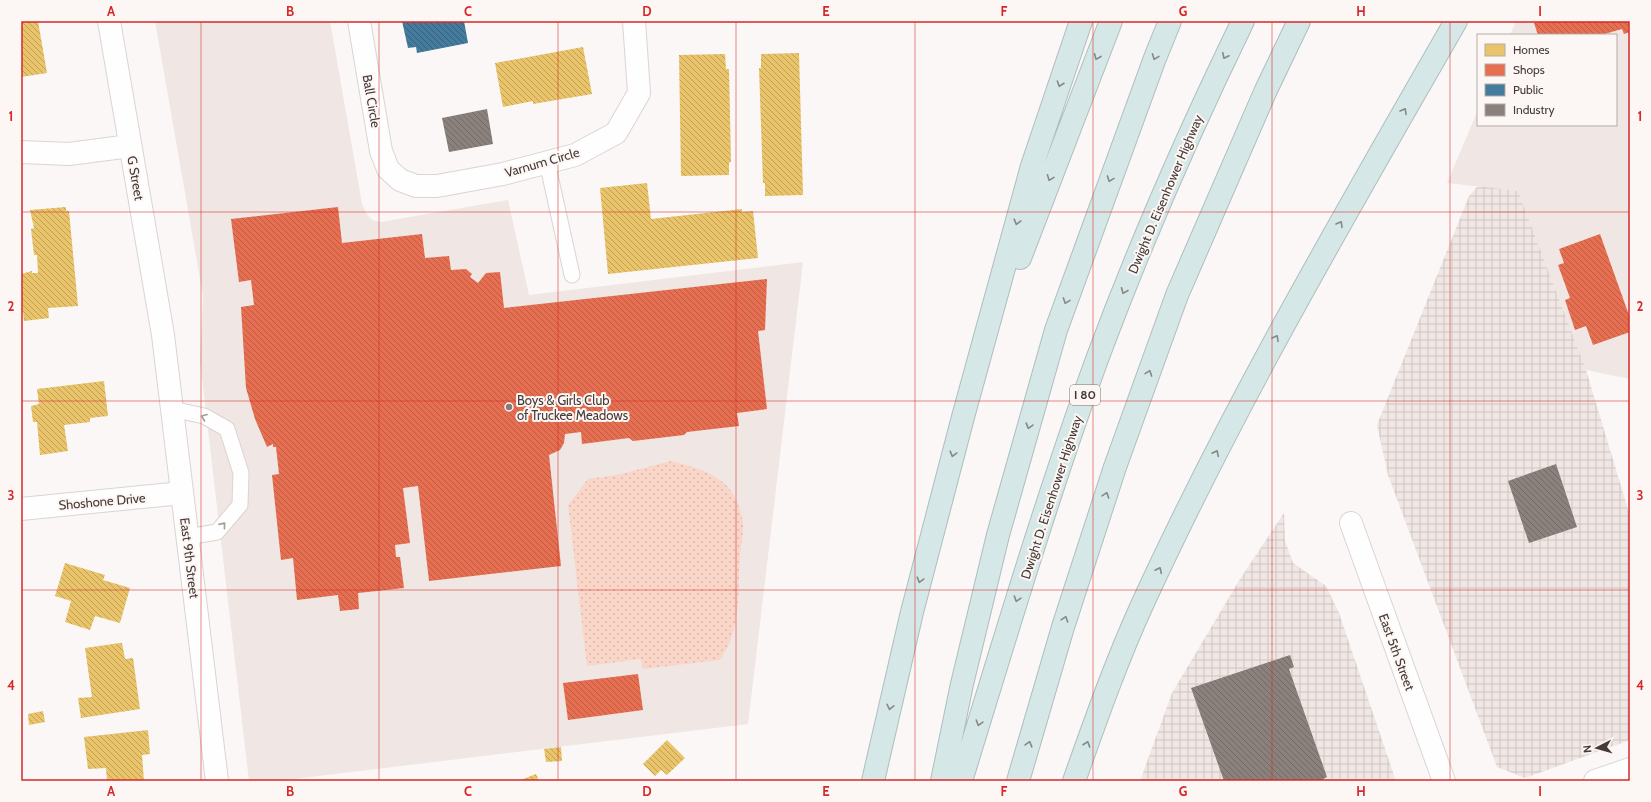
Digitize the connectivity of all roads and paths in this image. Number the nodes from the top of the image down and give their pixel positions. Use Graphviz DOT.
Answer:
graph roads {
  1 [pos="109,21"];
  2 [pos="359,21"];
  3 [pos="634,21"];
  4 [pos="1082,21"];
  5 [pos="1112,21"];
  6 [pos="1170,21"];
  7 [pos="1243,21"];
  8 [pos="1299,21"];
  9 [pos="1456,21"];
  10 [pos="130,146"];
  11 [pos="21,152"];
  12 [pos="547,162"];
  13 [pos="396,176"];
  14 [pos="572,275"];
  15 [pos="162,334"];
  16 [pos="172,409"];
  17 [pos="963,417"];
  18 [pos="182,493"];
  19 [pos="21,509"];
  20 [pos="1351,523"];
  21 [pos="188,537"];
  22 [pos="1630,769"];
  23 [pos="217,781"];
  24 [pos="873,781"];
  25 [pos="942,781"];
  26 [pos="961,781"];
  27 [pos="1018,781"];
  28 [pos="1074,781"];
  29 [pos="1444,781"];
  30 [pos="1595,781"];
  1 -- 10 [label="street, G Street"];
  2 -- 13 [label="street, Ball Circle"];
  3 -- 12 [label="street, Varnum Circle"];
  4 -- 17 [label="highway, one-way"];
  5 -- 17 [label="highway, one-way"];
  6 -- 25 [label="highway, one-way"];
  7 -- 26 [label="highway, Dwight D. Eisenhower Highway / I 80, one-way"];
  27 -- 8 [label="highway, one-way"];
  28 -- 9 [label="highway, one-way"];
  10 -- 11 [label="street"];
  10 -- 15 [label="street, G Street"];
  12 -- 13 [label="street, Varnum Circle"];
  12 -- 14 [label="lane"];
  15 -- 16 [label="street, East 9th Street"];
  16 -- 18 [label="street, East 9th Street"];
  21 -- 16 [label="lane, one-way"];
  17 -- 24 [label="highway, one-way"];
  18 -- 19 [label="street, Shoshone Drive"];
  18 -- 21 [label="street, East 9th Street"];
  20 -- 29 [label="street, East 5th Street"];
  21 -- 23 [label="street, East 9th Street"];
  22 -- 30 [label="street"];
}
